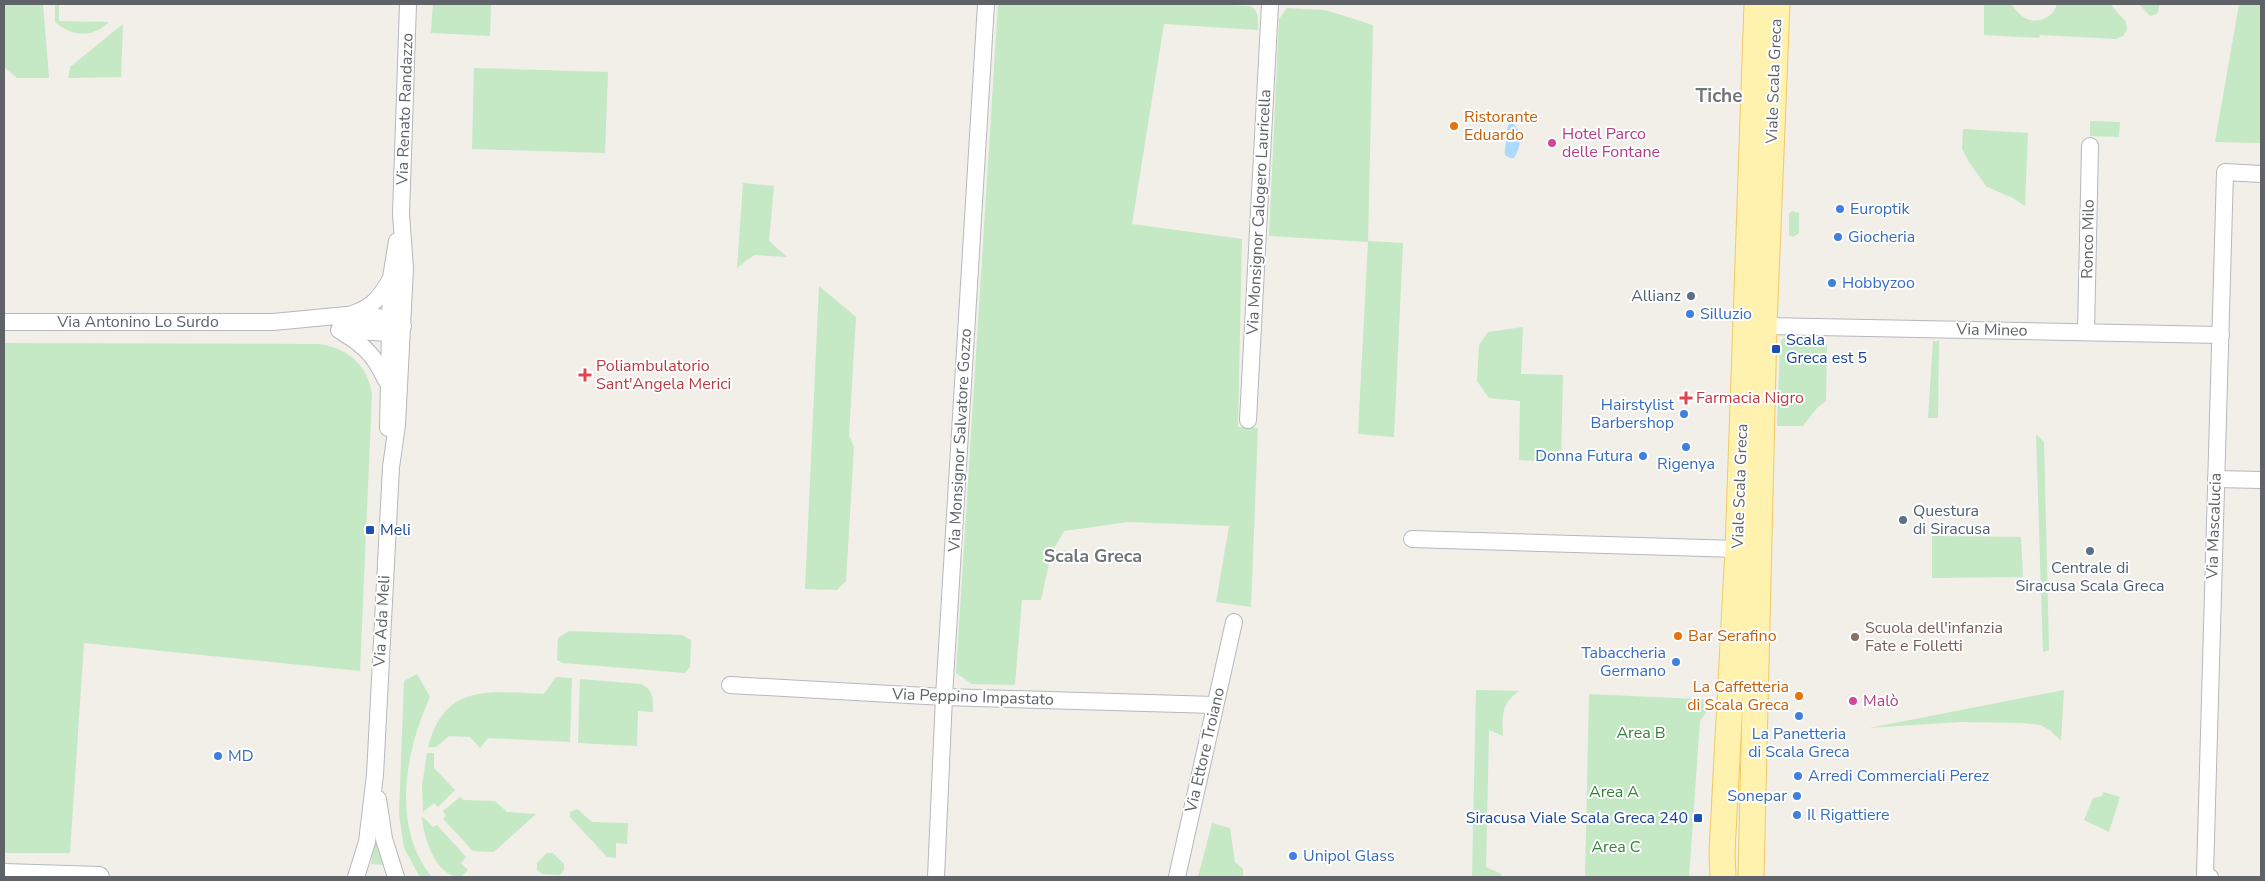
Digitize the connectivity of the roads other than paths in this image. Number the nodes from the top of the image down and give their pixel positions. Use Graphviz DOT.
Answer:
graph roads {
  1 [pos="408,4"];
  2 [pos="986,4"];
  3 [pos="1270,4"];
  4 [pos="1757,4"];
  5 [pos="1777,4"];
  6 [pos="2090,146"];
  7 [pos="2261,174"];
  8 [pos="401,214"];
  9 [pos="391,278"];
  10 [pos="348,315"];
  11 [pos="4,322"];
  12 [pos="273,322"];
  13 [pos="394,326"];
  14 [pos="1764,326"];
  15 [pos="339,330"];
  16 [pos="2086,332"];
  17 [pos="2220,336"];
  18 [pos="387,382"];
  19 [pos="1248,420"];
  20 [pos="391,467"];
  21 [pos="2216,479"];
  22 [pos="2261,480"];
  23 [pos="1412,539"];
  24 [pos="1738,549"];
  25 [pos="1234,622"];
  26 [pos="730,685"];
  27 [pos="944,697"];
  28 [pos="1215,705"];
  29 [pos="375,775"];
  30 [pos="1722,852"];
  31 [pos="4,874"];
  32 [pos="99,877"];
  33 [pos="356,877"];
  34 [pos="396,877"];
  35 [pos="936,877"];
  36 [pos="1177,877"];
  37 [pos="1717,877"];
  38 [pos="1723,877"];
  39 [pos="1751,877"];
  40 [pos="2210,877"];
  1 -- 8 [label="street, Via Renato Randazzo"];
  2 -- 27 [label="street, Via Monsignor Salvatore Gozzo"];
  3 -- 19 [label="street, Via Monsignor Calogero Lauricella"];
  4 -- 24 [label="main road, Viale Scala Greca"];
  5 -- 14 [label="main road, Viale Scala Greca"];
  6 -- 16 [label="street, Ronco Milo"];
  7 -- 17 [label="street, Via Mascalucia"];
  8 -- 9 [label="street"];
  8 -- 13 [label="street"];
  9 -- 10 [label="street"];
  9 -- 13 [label="street"];
  10 -- 12 [label="street"];
  10 -- 13 [label="street"];
  11 -- 12 [label="street, Via Antonino Lo Surdo"];
  12 -- 15 [label="street"];
  13 -- 15 [label="street"];
  13 -- 18 [label="street"];
  13 -- 20 [label="street"];
  14 -- 16 [label="street, Via Mineo"];
  14 -- 39 [label="main road, Viale Scala Greca"];
  15 -- 18 [label="street"];
  16 -- 17 [label="street, Via Mineo"];
  17 -- 21 [label="street, Via Mascalucia"];
  18 -- 20 [label="street"];
  20 -- 29 [label="street, Via Ada Meli"];
  21 -- 22 [label="street"];
  21 -- 40 [label="street, Via Mascalucia"];
  23 -- 24 [label="street"];
  24 -- 30 [label="main road, Viale Scala Greca"];
  25 -- 28 [label="street, Via Ettore Troiano"];
  26 -- 27 [label="street, Via Peppino Impastato"];
  27 -- 28 [label="street, Via Peppino Impastato"];
  27 -- 35 [label="street, Via Monsignor Salvatore Gozzo"];
  28 -- 36 [label="street, Via Ettore Troiano"];
  29 -- 33 [label="street"];
  29 -- 34 [label="street"];
  30 -- 37 [label="street"];
  30 -- 38 [label="main road, Viale Scala Greca"];
  31 -- 32 [label="street"];
}
